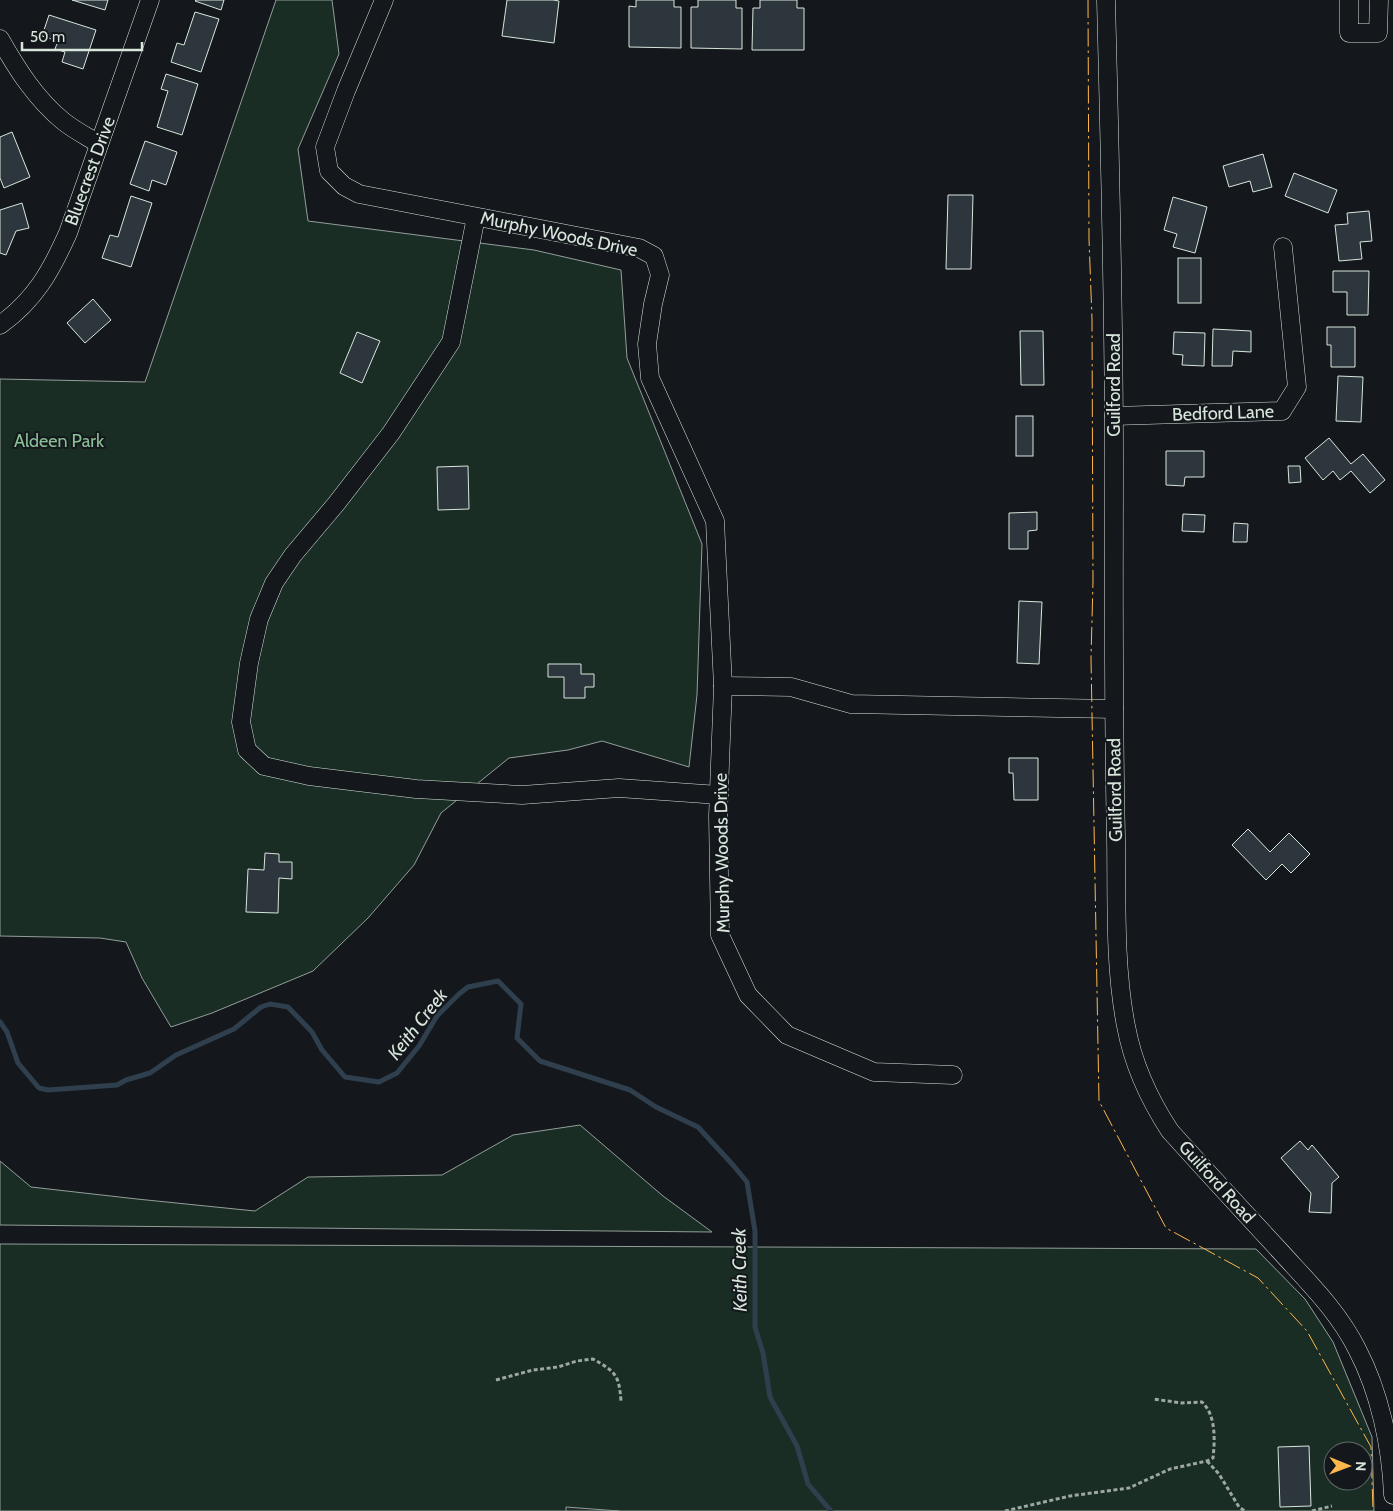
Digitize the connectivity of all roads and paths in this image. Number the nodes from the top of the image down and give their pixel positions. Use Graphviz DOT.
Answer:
graph roads {
  1 [pos="150,0"];
  2 [pos="384,0"];
  3 [pos="1106,0"];
  4 [pos="1349,0"];
  5 [pos="1379,0"];
  6 [pos="0,39"];
  7 [pos="99,144"];
  8 [pos="476,217"];
  9 [pos="1283,247"];
  10 [pos="0,325"];
  11 [pos="1114,416"];
  12 [pos="723,686"];
  13 [pos="1114,709"];
  14 [pos="719,795"];
  15 [pos="953,1075"];
  16 [pos="496,1380"];
  17 [pos="1154,1399"];
  18 [pos="621,1401"];
  19 [pos="1207,1461"];
  20 [pos="1393,1495"];
  21 [pos="1332,1506"];
  22 [pos="1005,1511"];
  23 [pos="1244,1511"];
  24 [pos="1312,1511"];
  1 -- 7 [label="street, Bluecrest Drive"];
  2 -- 8 [label="street, Murphy Woods Drive"];
  3 -- 11 [label="street, Guilford Road"];
  4 -- 5 [label="street"];
  6 -- 7 [label="street"];
  7 -- 10 [label="street, Bluecrest Drive"];
  8 -- 12 [label="street, Murphy Woods Drive"];
  8 -- 14 [label="street"];
  9 -- 11 [label="street, Bedford Lane"];
  11 -- 13 [label="street, Guilford Road"];
  12 -- 13 [label="street"];
  12 -- 14 [label="street, Murphy Woods Drive"];
  13 -- 20 [label="street, Guilford Road"];
  14 -- 15 [label="street, Murphy Woods Drive"];
  16 -- 18 [label="path"];
  17 -- 19 [label="path"];
  19 -- 22 [label="path"];
  19 -- 23 [label="path"];
  21 -- 24 [label="path"];
}
